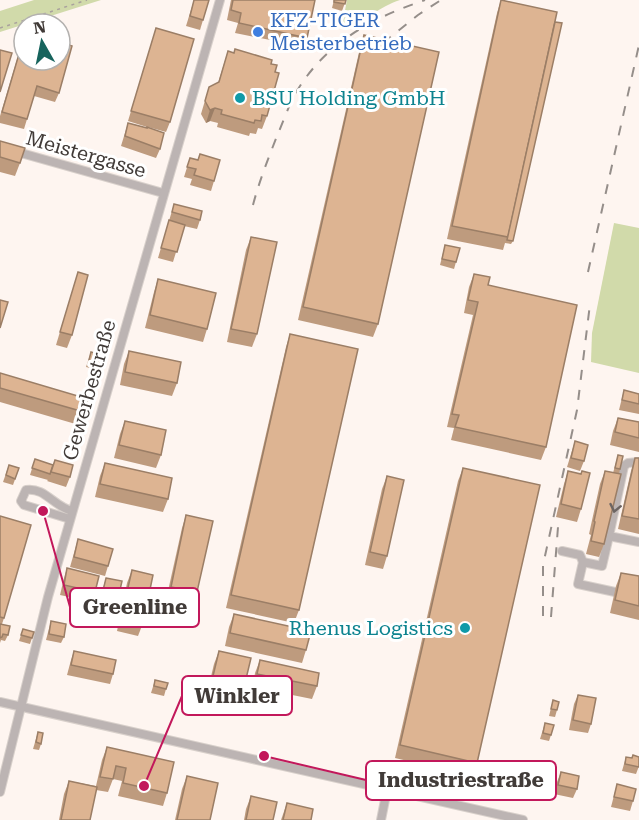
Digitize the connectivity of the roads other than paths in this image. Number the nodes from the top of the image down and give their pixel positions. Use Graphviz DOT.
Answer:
graph roads {
  1 [pos="220,0"];
  2 [pos="0,147"];
  3 [pos="163,193"];
  4 [pos="639,462"];
  5 [pos="71,515"];
  6 [pos="609,536"];
  7 [pos="639,542"];
  8 [pos="562,550"];
  9 [pos="583,562"];
  10 [pos="615,592"];
  11 [pos="0,702"];
  12 [pos="20,706"];
  13 [pos="387,790"];
  14 [pos="0,792"];
  15 [pos="381,820"];
  16 [pos="523,820"];
  1 -- 3 [label="street, Gewerbestraße"];
  2 -- 3 [label="street, Meistergasse"];
  3 -- 5 [label="street, Gewerbestraße"];
  4 -- 6 [label="street, one-way"];
  5 -- 5 [label="street"];
  5 -- 12 [label="street, Gewerbestraße"];
  6 -- 7 [label="street"];
  6 -- 9 [label="street"];
  8 -- 9 [label="street"];
  9 -- 10 [label="street"];
  11 -- 12 [label="street"];
  12 -- 13 [label="street"];
  12 -- 14 [label="street, Gewerbestraße"];
  13 -- 15 [label="street"];
  13 -- 16 [label="street"];
}
